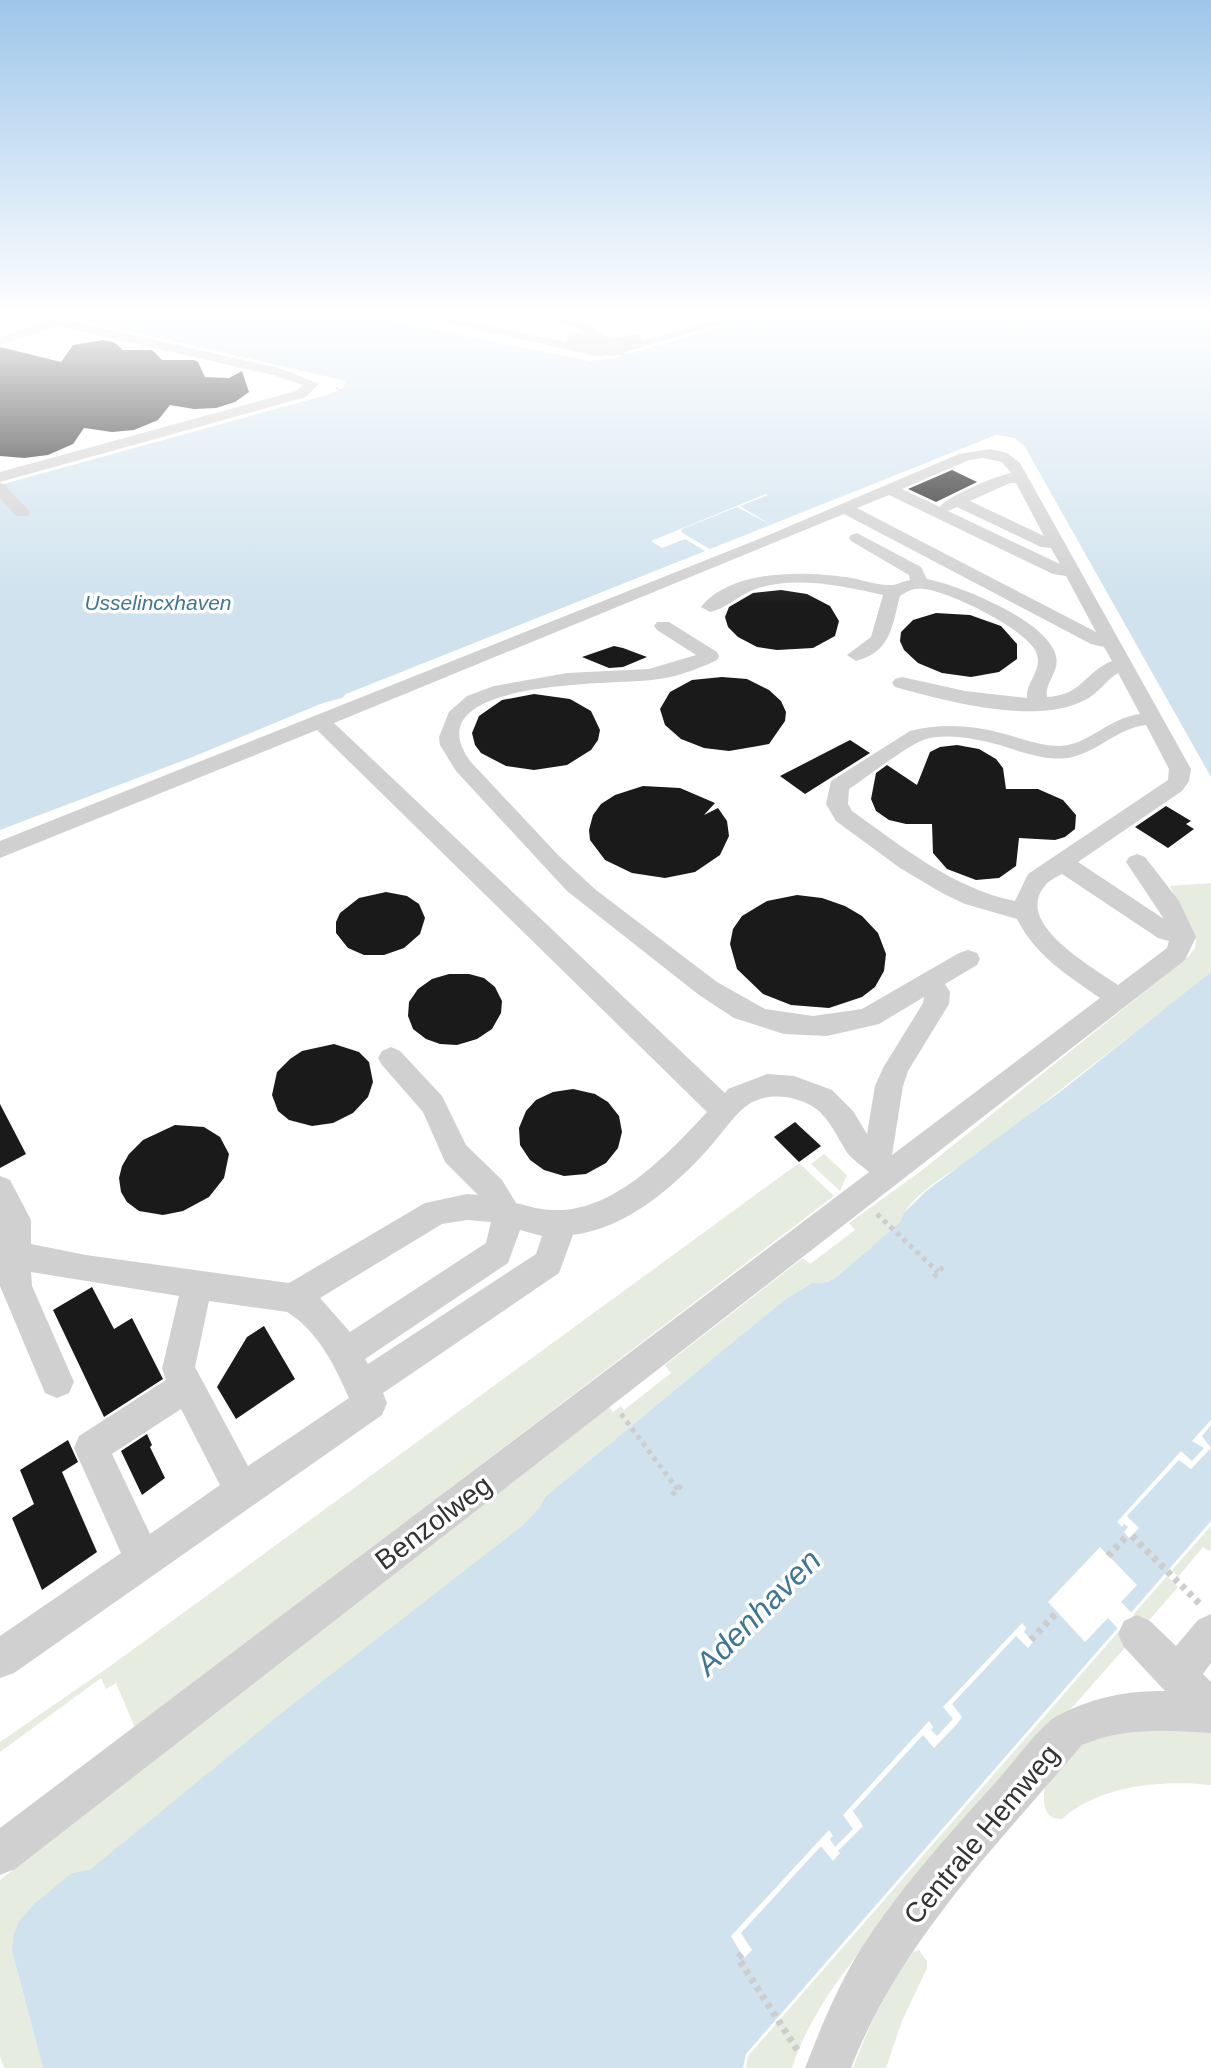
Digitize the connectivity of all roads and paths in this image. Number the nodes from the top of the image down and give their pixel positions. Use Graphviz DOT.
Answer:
graph roads {
  1 [pos="241,411"];
  2 [pos="0,477"];
  3 [pos="1021,478"];
  4 [pos="0,488"];
  5 [pos="890,489"];
  6 [pos="957,501"];
  7 [pos="844,508"];
  8 [pos="936,511"];
  9 [pos="22,513"];
  10 [pos="857,538"];
  11 [pos="1057,543"];
  12 [pos="1072,572"];
  13 [pos="918,583"];
  14 [pos="895,592"];
  15 [pos="710,607"];
  16 [pos="663,626"];
  17 [pos="1111,643"];
  18 [pos="856,655"];
  19 [pos="1123,664"];
  20 [pos="902,683"];
  21 [pos="1038,704"];
  22 [pos="1154,719"];
  23 [pos="321,722"];
  24 [pos="0,850"];
  25 [pos="1138,862"];
  26 [pos="1062,863"];
  27 [pos="1025,912"];
  28 [pos="1184,937"];
  29 [pos="968,959"];
  30 [pos="930,981"];
  31 [pos="1119,998"];
  32 [pos="391,1058"];
  33 [pos="725,1111"];
  34 [pos="878,1185"];
  35 [pos="0,1189"];
  36 [pos="505,1212"];
  37 [pos="562,1223"];
  38 [pos="8,1254"];
  39 [pos="939,1272"];
  40 [pos="197,1284"];
  41 [pos="292,1298"];
  42 [pos="343,1355"];
  43 [pos="57,1382"];
  44 [pos="187,1386"];
  45 [pos="361,1388"];
  46 [pos="614,1406"];
  47 [pos="684,1483"];
  48 [pos="242,1491"];
  49 [pos="1108,1556"];
  50 [pos="144,1560"];
  51 [pos="1057,1612"];
  52 [pos="1207,1620"];
  53 [pos="1137,1634"];
  54 [pos="1031,1640"];
  55 [pos="0,1660"];
  56 [pos="1177,1675"];
  57 [pos="1207,1712"];
  58 [pos="0,1854"];
  59 [pos="742,1954"];
  60 [pos="813,2059"];
  1 -- 2 [label="street"];
  3 -- 5 [label="street"];
  3 -- 6 [label="street"];
  3 -- 11 [label="street"];
  4 -- 9 [label="lane"];
  5 -- 7 [label="street"];
  5 -- 8 [label="street"];
  6 -- 8 [label="street"];
  6 -- 11 [label="street"];
  7 -- 17 [label="street"];
  7 -- 23 [label="street"];
  8 -- 12 [label="street"];
  10 -- 13 [label="street"];
  11 -- 12 [label="street"];
  12 -- 17 [label="street"];
  13 -- 14 [label="lane"];
  13 -- 21 [label="lane"];
  14 -- 15 [label="street"];
  14 -- 18 [label="lane"];
  16 -- 30 [label="street"];
  17 -- 19 [label="street"];
  19 -- 21 [label="street"];
  19 -- 22 [label="street"];
  20 -- 21 [label="street"];
  22 -- 26 [label="street"];
  22 -- 27 [label="street"];
  23 -- 24 [label="street"];
  23 -- 33 [label="street"];
  25 -- 28 [label="street"];
  26 -- 27 [label="street"];
  26 -- 28 [label="street"];
  27 -- 31 [label="street"];
  28 -- 31 [label="street, Benzolweg"];
  29 -- 30 [label="street"];
  30 -- 34 [label="street"];
  31 -- 34 [label="street, Benzolweg"];
  32 -- 36 [label="street"];
  33 -- 34 [label="street"];
  33 -- 37 [label="street"];
  34 -- 39 [label="path"];
  34 -- 58 [label="street, Benzolweg"];
  35 -- 38 [label="street"];
  36 -- 37 [label="street"];
  36 -- 41 [label="street"];
  36 -- 42 [label="lane"];
  37 -- 45 [label="lane"];
  38 -- 40 [label="street"];
  38 -- 43 [label="street"];
  40 -- 41 [label="street"];
  40 -- 44 [label="street"];
  41 -- 42 [label="street"];
  42 -- 45 [label="street"];
  44 -- 48 [label="street"];
  44 -- 50 [label="lane"];
  45 -- 48 [label="street"];
  46 -- 47 [label="path"];
  48 -- 50 [label="street"];
  49 -- 52 [label="path"];
  50 -- 55 [label="street"];
  51 -- 54 [label="path"];
  52 -- 56 [label="lane"];
  53 -- 56 [label="street"];
  56 -- 57 [label="street"];
  57 -- 60 [label="street, Centrale Hemweg"];
  59 -- 60 [label="path"];
}
